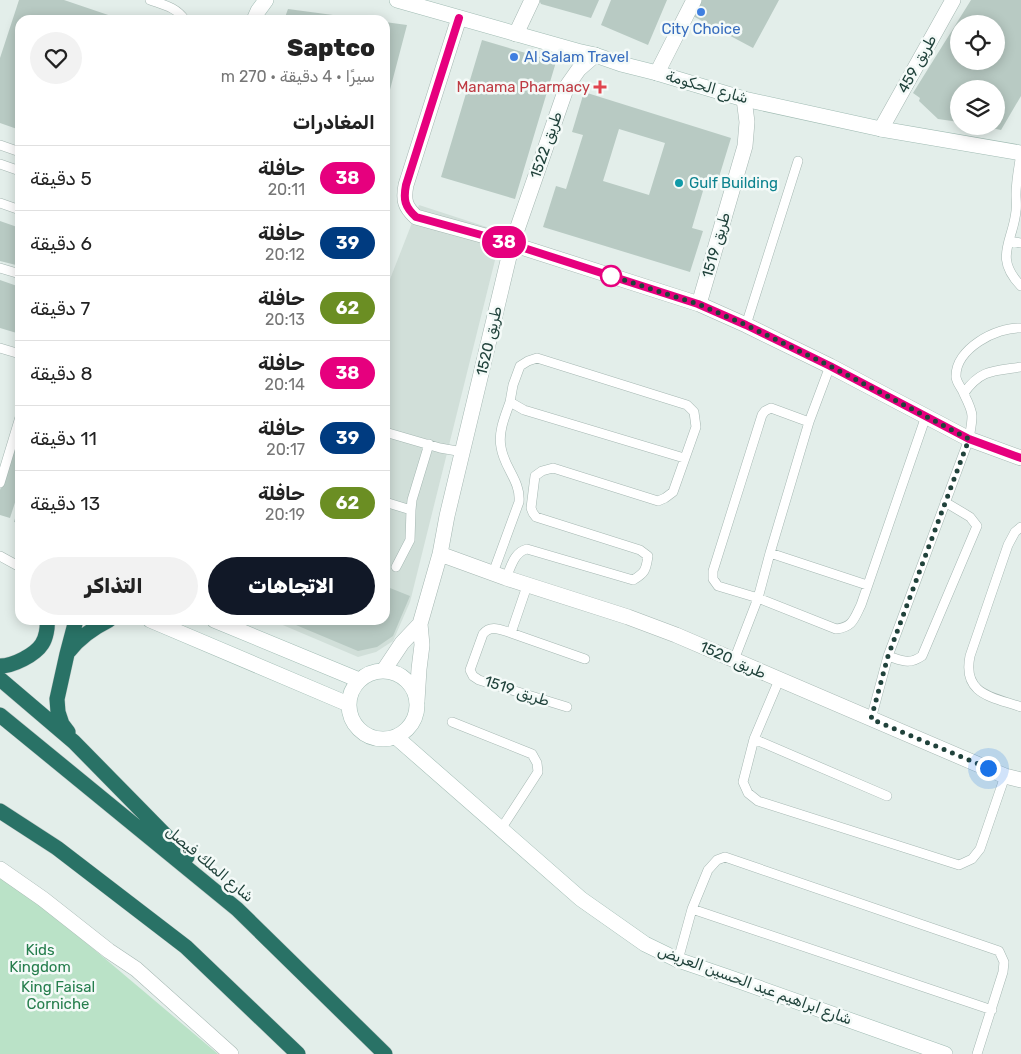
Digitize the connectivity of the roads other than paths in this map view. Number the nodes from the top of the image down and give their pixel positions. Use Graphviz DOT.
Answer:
graph roads {
  1 [pos="150,0"];
  2 [pos="266,0"];
  3 [pos="398,0"];
  4 [pos="532,0"];
  5 [pos="694,0"];
  6 [pos="953,0"];
  7 [pos="181,15"];
  8 [pos="256,15"];
  9 [pos="459,18"];
  10 [pos="516,34"];
  11 [pos="595,55"];
  12 [pos="657,73"];
  13 [pos="744,99"];
  14 [pos="880,129"];
  15 [pos="0,145"];
  16 [pos="15,150"];
  17 [pos="1021,153"];
  18 [pos="798,162"];
  19 [pos="0,164"];
  20 [pos="15,169"];
  21 [pos="0,204"];
  22 [pos="15,208"];
  23 [pos="1019,211"];
  24 [pos="1008,241"];
  25 [pos="1021,243"];
  26 [pos="512,244"];
  27 [pos="0,268"];
  28 [pos="15,272"];
  29 [pos="1021,286"];
  30 [pos="698,304"];
  31 [pos="746,325"];
  32 [pos="1021,328"];
  33 [pos="0,348"];
  34 [pos="15,352"];
  35 [pos="830,366"];
  36 [pos="1021,367"];
  37 [pos="964,393"];
  38 [pos="510,402"];
  39 [pos="926,416"];
  40 [pos="809,422"];
  41 [pos="390,433"];
  42 [pos="15,434"];
  43 [pos="969,439"];
  44 [pos="429,444"];
  45 [pos="463,452"];
  46 [pos="684,458"];
  47 [pos="1021,458"];
  48 [pos="0,483"];
  49 [pos="945,502"];
  50 [pos="390,504"];
  51 [pos="411,510"];
  52 [pos="1021,527"];
  53 [pos="770,553"];
  54 [pos="440,554"];
  55 [pos="0,556"];
  56 [pos="15,564"];
  57 [pos="396,568"];
  58 [pos="499,576"];
  59 [pos="867,585"];
  60 [pos="528,586"];
  61 [pos="758,598"];
  62 [pos="420,624"];
  63 [pos="48,625"];
  64 [pos="75,625"];
  65 [pos="99,625"];
  66 [pos="162,625"];
  67 [pos="226,625"];
  68 [pos="511,633"];
  69 [pos="67,654"];
  70 [pos="888,656"];
  71 [pos="585,660"];
  72 [pos="734,660"];
  73 [pos="0,666"];
  74 [pos="384,670"];
  75 [pos="0,679"];
  76 [pos="359,680"];
  77 [pos="779,680"];
  78 [pos="417,701"];
  79 [pos="348,704"];
  80 [pos="1021,707"];
  81 [pos="567,708"];
  82 [pos="0,715"];
  83 [pos="871,719"];
  84 [pos="452,722"];
  85 [pos="396,737"];
  86 [pos="754,739"];
  87 [pos="74,742"];
  88 [pos="1005,776"];
  89 [pos="1021,780"];
  90 [pos="887,796"];
  91 [pos="0,811"];
  92 [pos="501,829"];
  93 [pos="0,869"];
  94 [pos="237,908"];
  95 [pos="692,909"];
  96 [pos="678,960"];
  97 [pos="992,1010"];
  98 [pos="231,1054"];
  99 [pos="298,1054"];
  100 [pos="385,1054"];
  101 [pos="945,1054"];
  102 [pos="977,1054"];
  1 -- 7 [label="lane"];
  2 -- 8 [label="street"];
  3 -- 9 [label="street, شارع الحكومة"];
  4 -- 10 [label="street"];
  5 -- 12 [label="street"];
  6 -- 14 [label="street, طريق 459"];
  9 -- 10 [label="street, شارع الحكومة"];
  9 -- 26 [label="street"];
  10 -- 11 [label="street, شارع الحكومة"];
  11 -- 12 [label="street, شارع الحكومة"];
  11 -- 26 [label="street, طريق 1522"];
  12 -- 13 [label="street, شارع الحكومة"];
  13 -- 14 [label="street, شارع الحكومة"];
  13 -- 30 [label="street, طريق 1519"];
  14 -- 17 [label="street, شارع الحكومة"];
  15 -- 16 [label="lane"];
  17 -- 23 [label="lane"];
  18 -- 31 [label="lane"];
  19 -- 20 [label="lane"];
  21 -- 22 [label="lane"];
  23 -- 24 [label="lane"];
  24 -- 25 [label="lane"];
  24 -- 29 [label="lane"];
  26 -- 30 [label="street"];
  26 -- 45 [label="street, طريق 1520"];
  27 -- 28 [label="lane"];
  30 -- 31 [label="street"];
  31 -- 35 [label="street"];
  32 -- 37 [label="lane"];
  33 -- 34 [label="lane"];
  35 -- 39 [label="street"];
  35 -- 40 [label="lane"];
  36 -- 37 [label="lane"];
  37 -- 43 [label="lane"];
  38 -- 46 [label="lane"];
  38 -- 46 [label="lane"];
  38 -- 58 [label="lane"];
  39 -- 43 [label="street"];
  39 -- 59 [label="lane"];
  40 -- 53 [label="lane"];
  40 -- 61 [label="lane"];
  41 -- 44 [label="lane"];
  42 -- 48 [label="lane"];
  43 -- 47 [label="street"];
  43 -- 49 [label="lane"];
  44 -- 45 [label="lane"];
  44 -- 51 [label="lane"];
  45 -- 54 [label="street, طريق 1520"];
  46 -- 58 [label="lane"];
  49 -- 70 [label="lane"];
  49 -- 70 [label="lane"];
  50 -- 51 [label="lane"];
  51 -- 57 [label="lane"];
  52 -- 80 [label="lane"];
  53 -- 59 [label="lane"];
  53 -- 61 [label="lane"];
  54 -- 58 [label="street, طريق 1520"];
  54 -- 62 [label="street, طريق 1520"];
  55 -- 56 [label="lane"];
  58 -- 60 [label="street, طريق 1520"];
  59 -- 61 [label="lane"];
  60 -- 68 [label="lane"];
  60 -- 72 [label="street, طريق 1520"];
  61 -- 72 [label="lane"];
  62 -- 74 [label="street, طريق 1520"];
  62 -- 78 [label="street, طريق 1520"];
  63 -- 73 [label="highway"];
  64 -- 69 [label="highway"];
  65 -- 69 [label="highway"];
  66 -- 79 [label="street"];
  67 -- 76 [label="street"];
  68 -- 71 [label="lane"];
  68 -- 81 [label="lane, طريق 1519"];
  69 -- 87 [label="highway"];
  70 -- 83 [label="lane"];
  72 -- 77 [label="street, طريق 1520"];
  74 -- 76 [label="street"];
  74 -- 78 [label="street"];
  75 -- 87 [label="highway"];
  76 -- 79 [label="street"];
  77 -- 83 [label="street, طريق 1520"];
  77 -- 86 [label="lane"];
  78 -- 85 [label="street"];
  79 -- 85 [label="street"];
  82 -- 94 [label="highway, شارع الملك فيصل"];
  83 -- 88 [label="street, طريق 1520"];
  84 -- 92 [label="lane"];
  85 -- 92 [label="street, شارع ابراهيم عبد الحسين العريض"];
  86 -- 88 [label="lane"];
  86 -- 90 [label="lane"];
  87 -- 94 [label="highway"];
  88 -- 89 [label="street, طريق 1520"];
  91 -- 99 [label="highway"];
  92 -- 96 [label="street, شارع ابراهيم عبد الحسين العريض"];
  93 -- 98 [label="street"];
  94 -- 100 [label="highway, شارع الملك فيصل"];
  95 -- 96 [label="lane"];
  95 -- 97 [label="lane"];
  95 -- 97 [label="lane"];
  96 -- 101 [label="street, شارع ابراهيم عبد الحسين العريض"];
  97 -- 102 [label="lane"];
}
